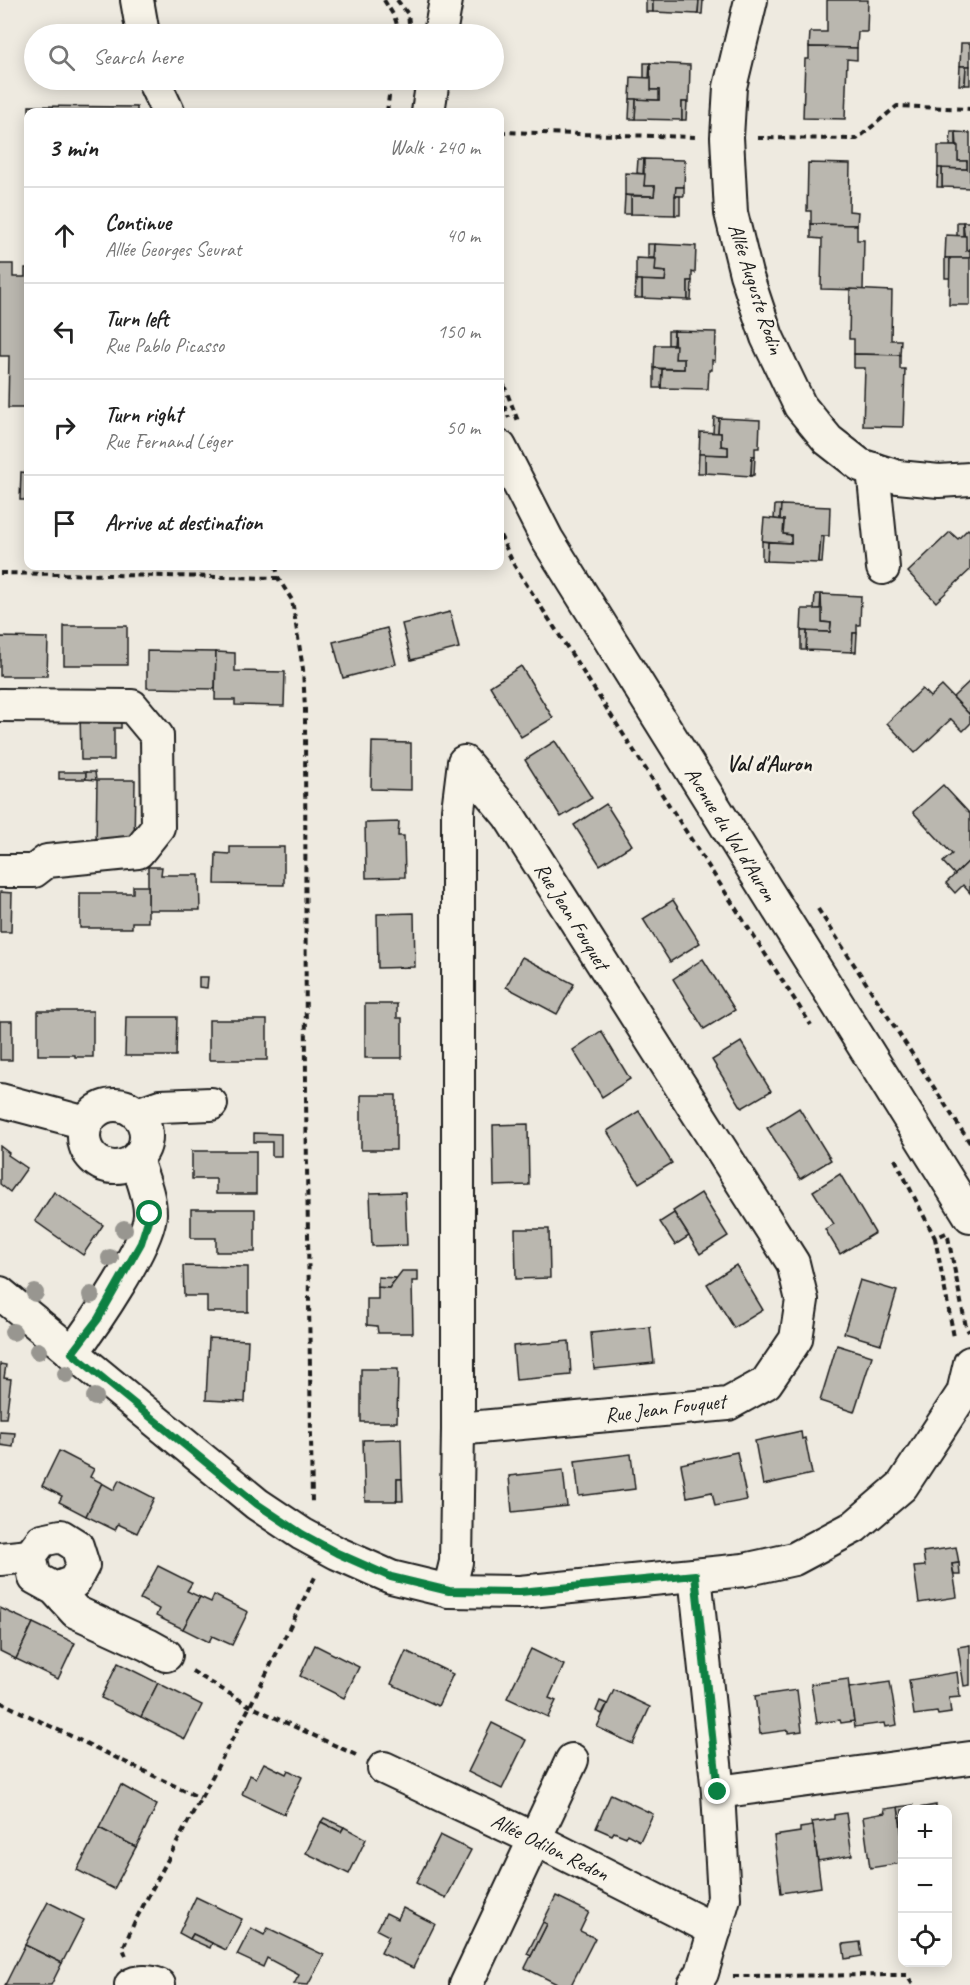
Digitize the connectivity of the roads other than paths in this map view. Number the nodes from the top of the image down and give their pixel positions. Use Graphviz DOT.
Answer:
graph roads {
  1 [pos="137,0"];
  2 [pos="446,0"];
  3 [pos="751,0"];
  4 [pos="141,24"];
  5 [pos="442,24"];
  6 [pos="158,90"];
  7 [pos="431,90"];
  8 [pos="166,108"];
  9 [pos="429,108"];
  10 [pos="504,455"];
  11 [pos="873,470"];
  12 [pos="970,479"];
  13 [pos="883,568"];
  14 [pos="0,705"];
  15 [pos="0,871"];
  16 [pos="0,1100"];
  17 [pos="211,1104"];
  18 [pos="137,1114"];
  19 [pos="86,1123"];
  20 [pos="136,1159"];
  21 [pos="962,1222"];
  22 [pos="0,1293"];
  23 [pos="72,1353"];
  24 [pos="970,1363"];
  25 [pos="458,1430"];
  26 [pos="15,1557"];
  27 [pos="695,1575"];
  28 [pos="55,1588"];
  29 [pos="449,1591"];
  30 [pos="166,1655"];
  31 [pos="970,1758"];
  32 [pos="572,1760"];
  33 [pos="384,1768"];
  34 [pos="718,1792"];
  35 [pos="536,1839"];
  36 [pos="715,1930"];
  37 [pos="698,1979"];
  38 [pos="466,1985"];
  1 -- 4 [label="street"];
  2 -- 5 [label="street"];
  3 -- 11 [label="street, Allée Auguste Rodin"];
  6 -- 8 [label="street"];
  7 -- 9 [label="street"];
  10 -- 21 [label="street, Avenue du Val d'Auron"];
  11 -- 12 [label="street, Allée Auguste Rodin"];
  11 -- 13 [label="street"];
  14 -- 15 [label="street"];
  16 -- 19 [label="street"];
  17 -- 18 [label="street"];
  18 -- 19 [label="street"];
  18 -- 20 [label="street"];
  19 -- 20 [label="street"];
  20 -- 23 [label="street"];
  22 -- 23 [label="street"];
  23 -- 29 [label="street"];
  24 -- 27 [label="street"];
  25 -- 25 [label="street, Rue Jean Fouquet"];
  25 -- 29 [label="street, Rue Jean Fouquet"];
  26 -- 28 [label="street"];
  26 -- 28 [label="street"];
  27 -- 29 [label="street"];
  27 -- 34 [label="street"];
  28 -- 30 [label="street"];
  31 -- 34 [label="street"];
  32 -- 35 [label="street"];
  33 -- 35 [label="street, Allée Odilon Redon"];
  34 -- 36 [label="street"];
  35 -- 36 [label="street, Allée Odilon Redon"];
  35 -- 38 [label="street"];
  36 -- 37 [label="street"];
}
